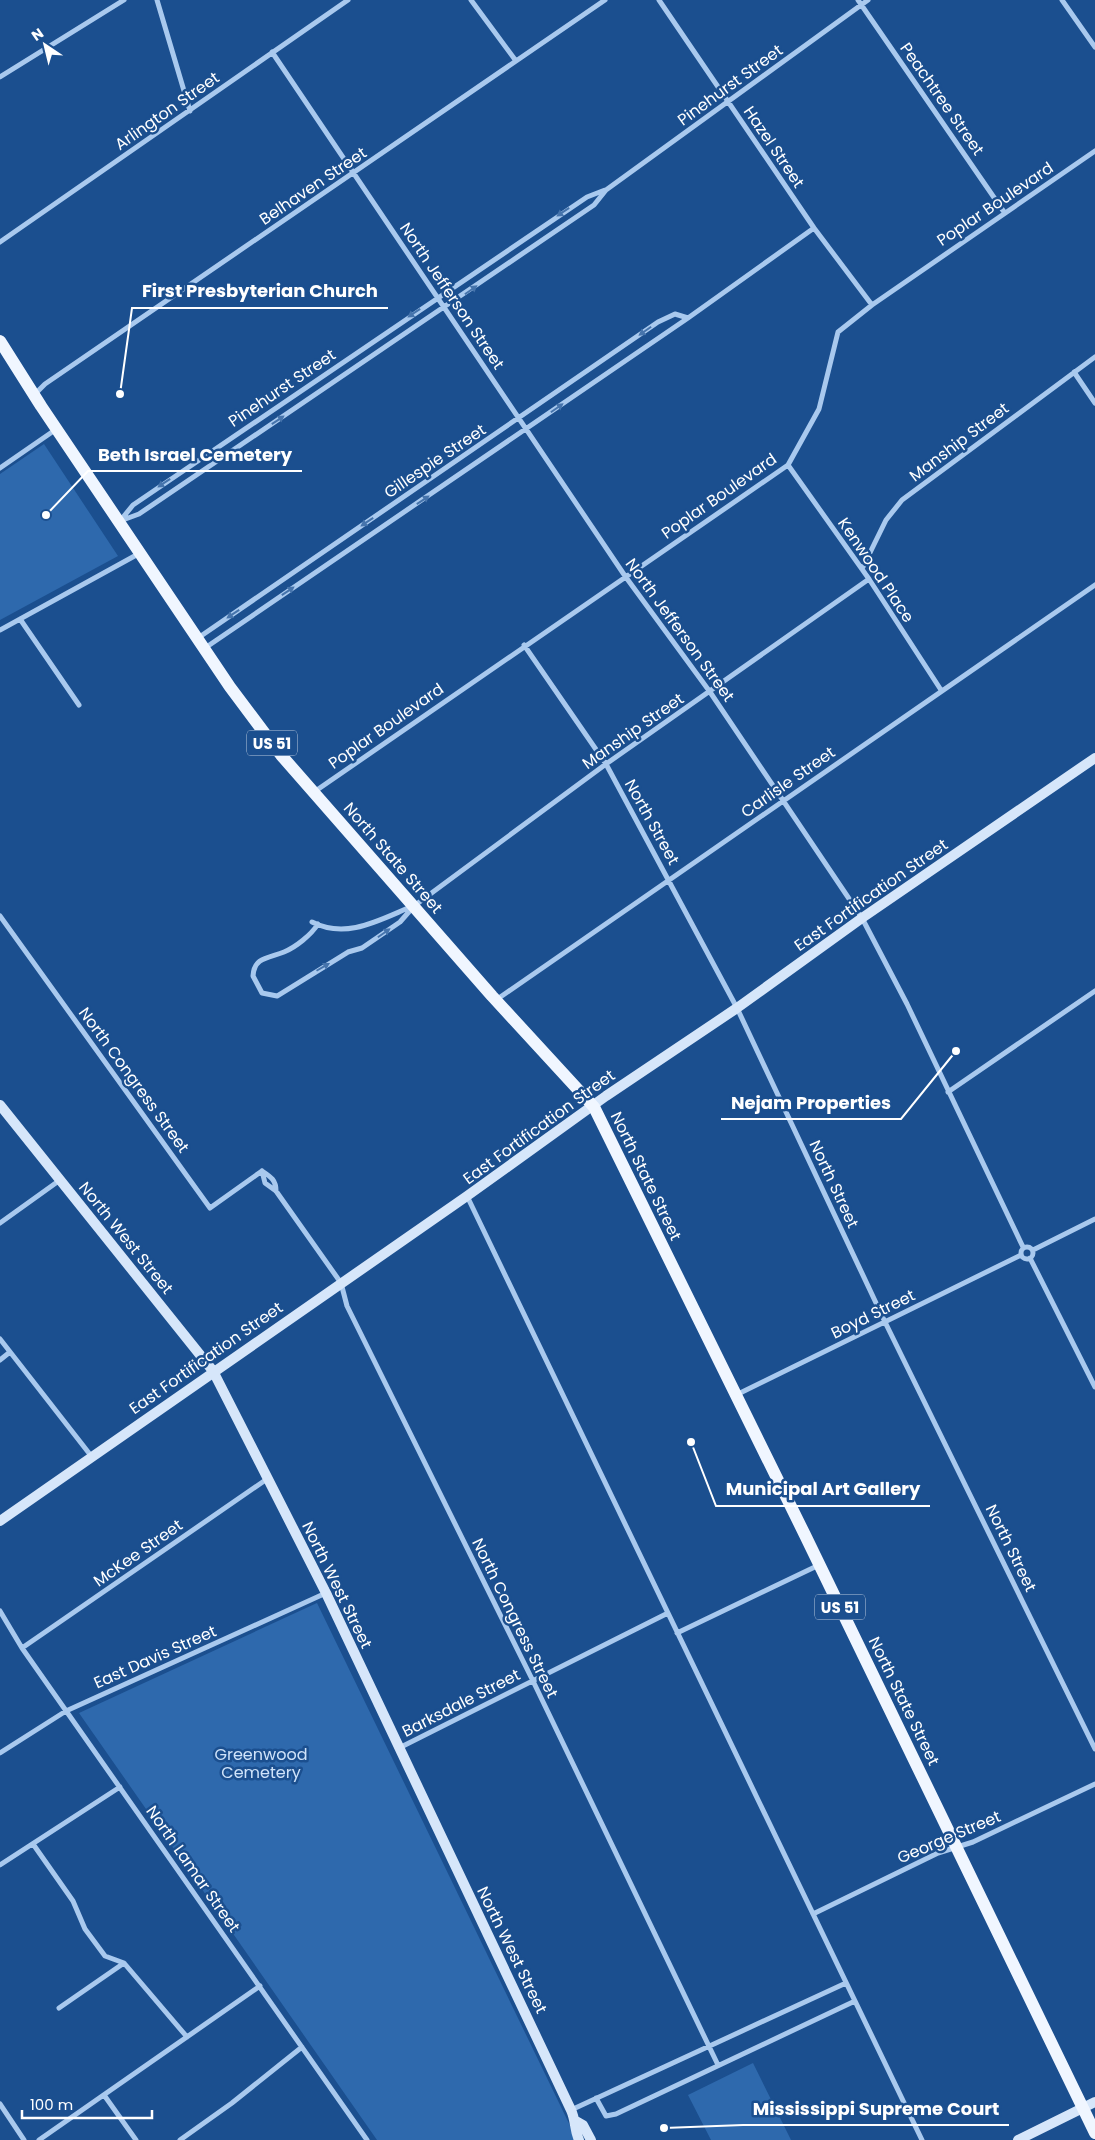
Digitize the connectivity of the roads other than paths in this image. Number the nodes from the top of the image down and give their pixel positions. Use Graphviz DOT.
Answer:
graph roads {
  1 [pos="124,0"];
  2 [pos="157,0"];
  3 [pos="348,0"];
  4 [pos="471,0"];
  5 [pos="605,0"];
  6 [pos="659,0"];
  7 [pos="858,0"];
  8 [pos="868,0"];
  9 [pos="1062,0"];
  10 [pos="862,5"];
  11 [pos="1095,47"];
  12 [pos="272,52"];
  13 [pos="516,62"];
  14 [pos="0,76"];
  15 [pos="729,102"];
  16 [pos="190,111"];
  17 [pos="1095,151"];
  18 [pos="354,173"];
  19 [pos="606,190"];
  20 [pos="1004,212"];
  21 [pos="814,228"];
  22 [pos="522,240"];
  23 [pos="0,242"];
  24 [pos="528,250"];
  25 [pos="437,297"];
  26 [pos="872,305"];
  27 [pos="444,308"];
  28 [pos="688,318"];
  29 [pos="381,335"];
  30 [pos="0,341"];
  31 [pos="389,345"];
  32 [pos="1095,357"];
  33 [pos="1074,372"];
  34 [pos="321,376"];
  35 [pos="328,386"];
  36 [pos="35,394"];
  37 [pos="1095,403"];
  38 [pos="519,418"];
  39 [pos="56,429"];
  40 [pos="527,429"];
  41 [pos="788,465"];
  42 [pos="0,468"];
  43 [pos="120,522"];
  44 [pos="140,553"];
  45 [pos="862,569"];
  46 [pos="625,576"];
  47 [pos="869,579"];
  48 [pos="1095,585"];
  49 [pos="20,619"];
  50 [pos="0,630"];
  51 [pos="201,643"];
  52 [pos="524,645"];
  53 [pos="942,690"];
  54 [pos="710,692"];
  55 [pos="78,705"];
  56 [pos="1095,758"];
  57 [pos="606,764"];
  58 [pos="313,792"];
  59 [pos="783,800"];
  60 [pos="669,879"];
  61 [pos="414,906"];
  62 [pos="0,916"];
  63 [pos="862,918"];
  64 [pos="1095,991"];
  65 [pos="496,1000"];
  66 [pos="737,1008"];
  67 [pos="948,1092"];
  68 [pos="0,1105"];
  69 [pos="594,1107"];
  70 [pos="262,1171"];
  71 [pos="60,1180"];
  72 [pos="276,1191"];
  73 [pos="467,1196"];
  74 [pos="1095,1219"];
  75 [pos="0,1223"];
  76 [pos="1023,1248"];
  77 [pos="1033,1250"];
  78 [pos="1021,1256"];
  79 [pos="1030,1258"];
  80 [pos="340,1282"];
  81 [pos="885,1322"];
  82 [pos="0,1339"];
  83 [pos="10,1352"];
  84 [pos="0,1360"];
  85 [pos="213,1371"];
  86 [pos="1095,1387"];
  87 [pos="736,1396"];
  88 [pos="92,1457"];
  89 [pos="267,1479"];
  90 [pos="0,1521"];
  91 [pos="820,1565"];
  92 [pos="326,1593"];
  93 [pos="0,1611"];
  94 [pos="668,1613"];
  95 [pos="677,1632"];
  96 [pos="22,1648"];
  97 [pos="533,1681"];
  98 [pos="66,1711"];
  99 [pos="1095,1732"];
  100 [pos="1089,1735"];
  101 [pos="0,1745"];
  102 [pos="399,1748"];
  103 [pos="1095,1749"];
  104 [pos="2,1752"];
  105 [pos="1095,1784"];
  106 [pos="120,1787"];
  107 [pos="33,1844"];
  108 [pos="957,1847"];
  109 [pos="0,1866"];
  110 [pos="813,1914"];
  111 [pos="124,1962"];
  112 [pos="846,1982"];
  113 [pos="260,1986"];
  114 [pos="855,2001"];
  115 [pos="59,2008"];
  116 [pos="187,2037"];
  117 [pos="708,2045"];
  118 [pos="302,2047"];
  119 [pos="718,2065"];
  120 [pos="104,2095"];
  121 [pos="596,2098"];
  122 [pos="1095,2102"];
  123 [pos="0,2104"];
  124 [pos="1083,2109"];
  125 [pos="571,2110"];
  126 [pos="576,2121"];
  127 [pos="1095,2133"];
  128 [pos="24,2140"];
  129 [pos="39,2140"];
  130 [pos="136,2140"];
  131 [pos="180,2140"];
  132 [pos="367,2140"];
  133 [pos="579,2140"];
  134 [pos="591,2140"];
  135 [pos="922,2140"];
  136 [pos="1018,2140"];
  1 -- 14 [label="street"];
  2 -- 16 [label="street"];
  3 -- 12 [label="street, Arlington Street"];
  4 -- 13 [label="street"];
  5 -- 13 [label="street, Belhaven Street"];
  6 -- 15 [label="street, Hazel Street"];
  7 -- 10 [label="street, Peachtree Street"];
  8 -- 10 [label="street, Pinehurst Street"];
  9 -- 11 [label="street"];
  10 -- 15 [label="street, Pinehurst Street"];
  10 -- 20 [label="street, Peachtree Street"];
  12 -- 16 [label="street, Arlington Street"];
  12 -- 18 [label="street, North Jefferson Street"];
  13 -- 18 [label="street, Belhaven Street"];
  15 -- 19 [label="street, Pinehurst Street"];
  15 -- 21 [label="street, Hazel Street"];
  16 -- 23 [label="street, Arlington Street"];
  17 -- 20 [label="street, Poplar Boulevard"];
  18 -- 25 [label="street, North Jefferson Street"];
  18 -- 36 [label="street, Belhaven Street"];
  19 -- 22 [label="street, Pinehurst Street, one-way"];
  19 -- 24 [label="street, Pinehurst Street"];
  20 -- 26 [label="street, Poplar Boulevard"];
  21 -- 26 [label="street, Hazel Street"];
  21 -- 28 [label="street, Gillespie Street"];
  22 -- 24 [label="street"];
  22 -- 25 [label="street, Pinehurst Street"];
  27 -- 24 [label="street, Pinehurst Street, one-way"];
  25 -- 27 [label="street, North Jefferson Street"];
  25 -- 29 [label="street, Pinehurst Street, one-way"];
  26 -- 41 [label="street, Poplar Boulevard"];
  27 -- 31 [label="street, Pinehurst Street"];
  27 -- 38 [label="street, North Jefferson Street"];
  28 -- 38 [label="street, Gillespie Street, one-way"];
  40 -- 28 [label="street, Gillespie Street, one-way"];
  29 -- 31 [label="street"];
  29 -- 34 [label="street, Pinehurst Street"];
  30 -- 36 [label="main road, North State Street / US 51"];
  31 -- 35 [label="street, Pinehurst Street"];
  32 -- 33 [label="street, Manship Street"];
  33 -- 37 [label="street"];
  33 -- 45 [label="street, Manship Street"];
  34 -- 35 [label="street"];
  34 -- 43 [label="street, Pinehurst Street, one-way"];
  43 -- 35 [label="street, Pinehurst Street, one-way"];
  36 -- 39 [label="main road, North State Street / US 51"];
  38 -- 40 [label="street, North Jefferson Street"];
  38 -- 51 [label="street, Gillespie Street, one-way"];
  39 -- 42 [label="street"];
  39 -- 43 [label="main road, North State Street / US 51"];
  40 -- 46 [label="street, North Jefferson Street"];
  51 -- 40 [label="street, Gillespie Street, one-way"];
  41 -- 45 [label="street, Kenwood Place"];
  41 -- 46 [label="street, Poplar Boulevard"];
  43 -- 44 [label="main road, North State Street / US 51"];
  44 -- 49 [label="street"];
  44 -- 51 [label="main road, North State Street / US 51"];
  45 -- 47 [label="street, Kenwood Place"];
  46 -- 52 [label="street, Poplar Boulevard"];
  46 -- 54 [label="street, North Jefferson Street"];
  47 -- 53 [label="street, Kenwood Place"];
  47 -- 54 [label="street, Manship Street"];
  48 -- 53 [label="street, Carlisle Street"];
  49 -- 50 [label="street"];
  49 -- 55 [label="street"];
  51 -- 58 [label="main road, North State Street / US 51"];
  52 -- 57 [label="street, North Street"];
  52 -- 58 [label="street, Poplar Boulevard"];
  53 -- 59 [label="street, Carlisle Street"];
  54 -- 57 [label="street, Manship Street"];
  54 -- 59 [label="street, North Jefferson Street"];
  56 -- 63 [label="street, East Fortification Street"];
  57 -- 60 [label="street, North Street"];
  57 -- 61 [label="street, Manship Street"];
  58 -- 61 [label="main road, North State Street / US 51"];
  59 -- 60 [label="street, Carlisle Street"];
  59 -- 63 [label="street, North Jefferson Street"];
  60 -- 65 [label="street, Carlisle Street"];
  60 -- 66 [label="street, North Street"];
  61 -- 61 [label="street, Manship Street, one-way"];
  61 -- 65 [label="main road, North State Street / US 51"];
  62 -- 70 [label="street, North Congress Street"];
  63 -- 66 [label="street, East Fortification Street"];
  63 -- 67 [label="street, North Jefferson Street"];
  64 -- 67 [label="street"];
  65 -- 69 [label="main road, North State Street / US 51"];
  66 -- 69 [label="street, East Fortification Street"];
  66 -- 81 [label="street, North Street"];
  67 -- 76 [label="street, North Jefferson Street"];
  68 -- 71 [label="street, North West Street"];
  69 -- 73 [label="street, East Fortification Street"];
  69 -- 87 [label="main road, North State Street / US 51"];
  70 -- 72 [label="street, North Congress Street"];
  70 -- 72 [label="street, North Congress Street"];
  71 -- 75 [label="street"];
  71 -- 85 [label="street, North West Street"];
  72 -- 80 [label="street, North Congress Street"];
  73 -- 80 [label="street, East Fortification Street"];
  73 -- 94 [label="street"];
  74 -- 77 [label="street"];
  76 -- 77 [label="street"];
  76 -- 78 [label="street"];
  77 -- 79 [label="street"];
  78 -- 79 [label="street"];
  78 -- 81 [label="street, Boyd Street"];
  79 -- 86 [label="street"];
  80 -- 85 [label="street, East Fortification Street"];
  80 -- 97 [label="street, North Congress Street"];
  81 -- 87 [label="street, Boyd Street"];
  81 -- 100 [label="street, North Street"];
  82 -- 83 [label="street"];
  83 -- 84 [label="street"];
  83 -- 88 [label="street"];
  85 -- 88 [label="street, East Fortification Street"];
  85 -- 89 [label="street, North West Street"];
  87 -- 91 [label="main road, North State Street / US 51"];
  88 -- 90 [label="street, East Fortification Street"];
  89 -- 92 [label="street, North West Street"];
  89 -- 96 [label="street, McKee Street"];
  91 -- 95 [label="street"];
  91 -- 108 [label="main road, North State Street / US 51"];
  92 -- 98 [label="street, East Davis Street"];
  92 -- 102 [label="street, North West Street"];
  93 -- 96 [label="street, North Lamar Street"];
  94 -- 95 [label="street"];
  94 -- 97 [label="street, Barksdale Street"];
  95 -- 110 [label="street"];
  96 -- 98 [label="street, North Lamar Street"];
  97 -- 102 [label="street, Barksdale Street"];
  97 -- 117 [label="street, North Congress Street"];
  98 -- 104 [label="street, East Davis Street"];
  98 -- 106 [label="street, North Lamar Street"];
  99 -- 100 [label="street"];
  100 -- 103 [label="street, North Street"];
  101 -- 104 [label="street"];
  102 -- 125 [label="street, North West Street"];
  105 -- 108 [label="street, George Street"];
  106 -- 107 [label="street"];
  106 -- 113 [label="street, North Lamar Street"];
  107 -- 109 [label="street"];
  107 -- 111 [label="street"];
  108 -- 110 [label="street, George Street"];
  108 -- 124 [label="main road, North State Street / US 51"];
  110 -- 112 [label="street"];
  111 -- 115 [label="street"];
  111 -- 116 [label="street"];
  112 -- 114 [label="street"];
  112 -- 117 [label="street"];
  113 -- 116 [label="street"];
  113 -- 118 [label="street, North Lamar Street"];
  114 -- 119 [label="street"];
  114 -- 135 [label="street"];
  116 -- 120 [label="street"];
  117 -- 119 [label="street, North Congress Street"];
  117 -- 121 [label="street"];
  118 -- 131 [label="street"];
  118 -- 132 [label="street, North Lamar Street"];
  119 -- 121 [label="street"];
  120 -- 129 [label="street"];
  120 -- 130 [label="street"];
  121 -- 125 [label="street"];
  122 -- 124 [label="street"];
  123 -- 128 [label="street"];
  124 -- 127 [label="main road, North State Street / US 51"];
  124 -- 136 [label="street"];
  125 -- 126 [label="street, North West Street"];
  126 -- 133 [label="street, North West Street"];
  126 -- 134 [label="street, North West Street"];
}
